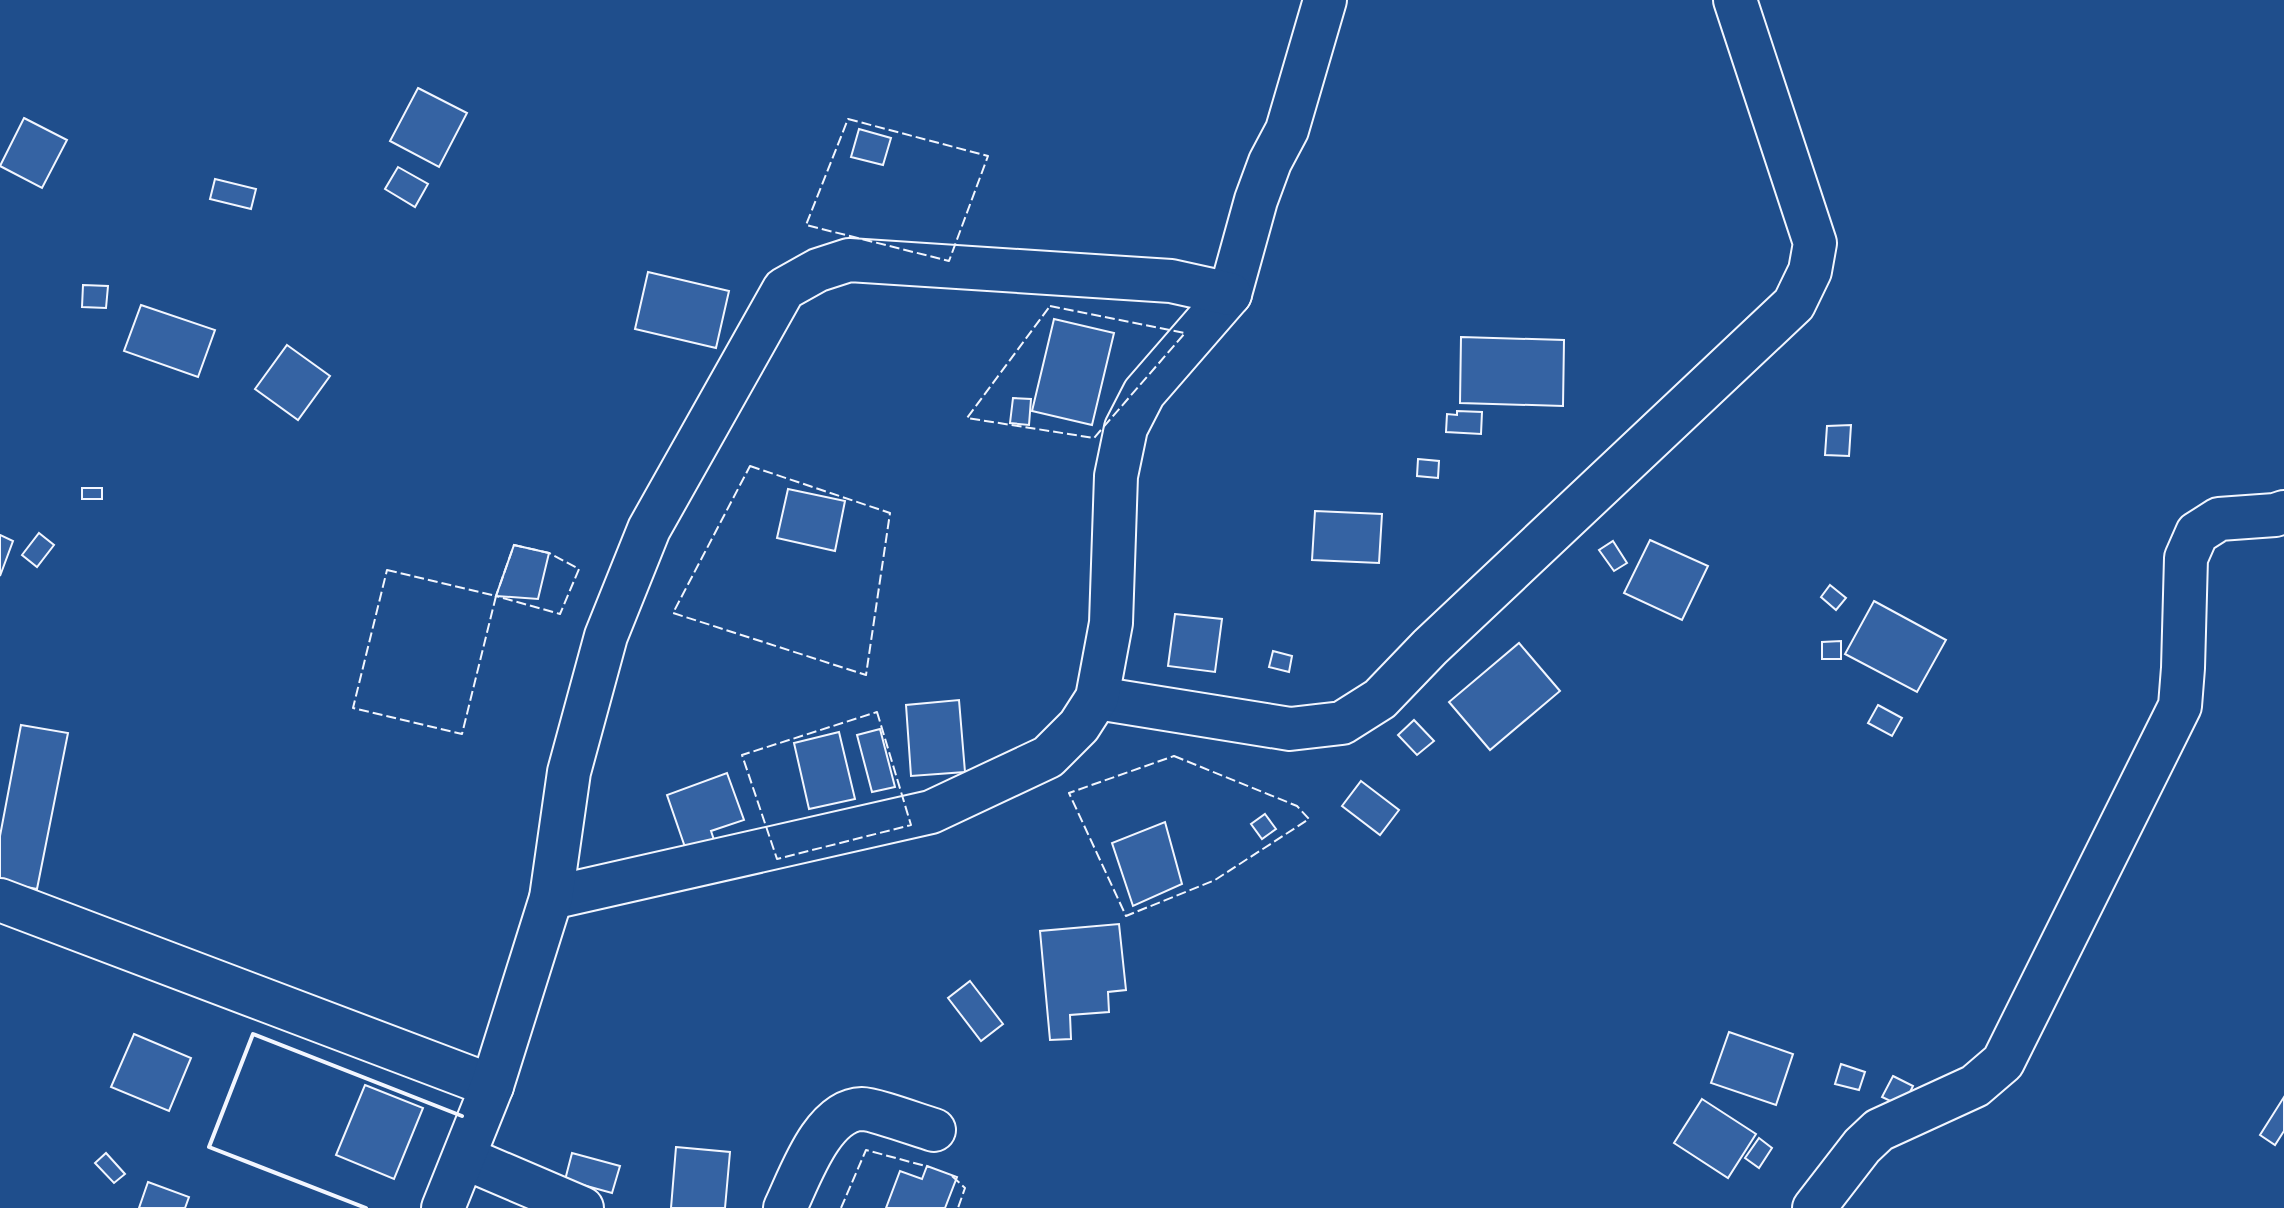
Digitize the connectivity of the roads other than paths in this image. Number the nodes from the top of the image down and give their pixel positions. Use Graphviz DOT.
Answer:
graph roads {
  1 [pos="1325,0"];
  2 [pos="1735,0"];
  3 [pos="1230,294"];
  4 [pos="2284,512"];
  5 [pos="1097,698"];
  6 [pos="551,898"];
  7 [pos="0,900"];
  8 [pos="492,1086"];
  9 [pos="934,1130"];
  10 [pos="465,1158"];
  11 [pos="443,1208"];
  12 [pos="582,1208"];
  13 [pos="785,1208"];
  14 [pos="1814,1208"];
  1 -- 3 [label="street"];
  2 -- 5 [label="street"];
  3 -- 5 [label="street"];
  3 -- 6 [label="street"];
  4 -- 14 [label="street"];
  5 -- 6 [label="street"];
  6 -- 8 [label="street"];
  7 -- 8 [label="street"];
  8 -- 10 [label="street"];
  9 -- 13 [label="street"];
  10 -- 11 [label="street"];
  10 -- 12 [label="street"];
}
